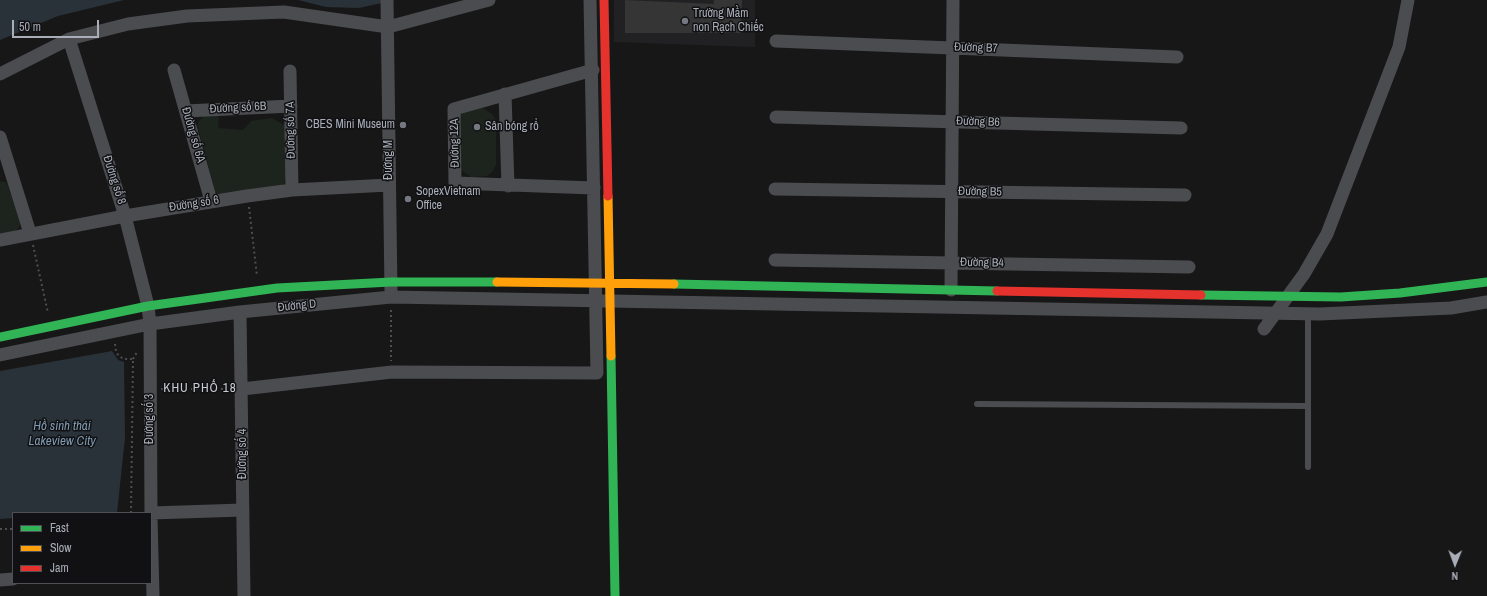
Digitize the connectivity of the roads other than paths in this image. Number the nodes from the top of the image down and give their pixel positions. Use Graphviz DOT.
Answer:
graph roads {
  1 [pos="387,0"];
  2 [pos="489,0"];
  3 [pos="590,0"];
  4 [pos="604,0"];
  5 [pos="953,0"];
  6 [pos="1408,0"];
  7 [pos="388,27"];
  8 [pos="69,39"];
  9 [pos="776,41"];
  10 [pos="953,48"];
  11 [pos="1177,57"];
  12 [pos="174,70"];
  13 [pos="290,70"];
  14 [pos="593,70"];
  15 [pos="0,74"];
  16 [pos="505,94"];
  17 [pos="290,106"];
  18 [pos="186,111"];
  19 [pos="776,117"];
  20 [pos="952,122"];
  21 [pos="1181,128"];
  22 [pos="0,137"];
  23 [pos="5,170"];
  24 [pos="389,185"];
  25 [pos="508,186"];
  26 [pos="594,188"];
  27 [pos="775,189"];
  28 [pos="292,190"];
  29 [pos="952,192"];
  30 [pos="1185,195"];
  31 [pos="211,201"];
  32 [pos="125,216"];
  33 [pos="30,233"];
  34 [pos="0,240"];
  35 [pos="775,260"];
  36 [pos="951,263"];
  37 [pos="1189,267"];
  38 [pos="391,282"];
  39 [pos="602,282"];
  40 [pos="1487,282"];
  41 [pos="951,290"];
  42 [pos="391,297"];
  43 [pos="1286,297"];
  44 [pos="603,300"];
  45 [pos="1487,302"];
  46 [pos="148,306"];
  47 [pos="240,312"];
  48 [pos="1274,314"];
  49 [pos="1308,314"];
  50 [pos="150,324"];
  51 [pos="1264,329"];
  52 [pos="0,337"];
  53 [pos="0,355"];
  54 [pos="242,389"];
  55 [pos="977,404"];
  56 [pos="1308,406"];
  57 [pos="1308,467"];
  58 [pos="243,510"];
  59 [pos="151,512"];
  60 [pos="152,513"];
  61 [pos="152,576"];
  62 [pos="12,579"];
  63 [pos="0,580"];
  64 [pos="153,596"];
  65 [pos="244,596"];
  66 [pos="616,596"];
  1 -- 7 [label="street, Đường M"];
  2 -- 7 [label="street"];
  3 -- 14 [label="street"];
  4 -- 39 [label="street"];
  5 -- 10 [label="street"];
  6 -- 43 [label="street"];
  7 -- 8 [label="street"];
  7 -- 24 [label="street, Đường M"];
  8 -- 15 [label="street"];
  8 -- 32 [label="street, Đường số 8"];
  9 -- 10 [label="street, Đường B7"];
  10 -- 11 [label="street, Đường B7"];
  10 -- 20 [label="street"];
  12 -- 18 [label="street, Đường số 6A"];
  13 -- 17 [label="street, Đường số 7A"];
  14 -- 16 [label="street, Đường 12A"];
  14 -- 26 [label="street"];
  16 -- 25 [label="street"];
  16 -- 25 [label="street, Đường 12A"];
  17 -- 18 [label="street, Đường số 6B"];
  17 -- 28 [label="street, Đường số 7A"];
  18 -- 31 [label="street, Đường số 6A"];
  19 -- 20 [label="street, Đường B6"];
  20 -- 21 [label="street, Đường B6"];
  20 -- 29 [label="street"];
  22 -- 23 [label="street"];
  23 -- 33 [label="street"];
  24 -- 28 [label="street, Đường số 6"];
  24 -- 38 [label="street, Đường M"];
  25 -- 26 [label="street, Đường 12A"];
  26 -- 39 [label="street"];
  27 -- 29 [label="street, Đường B5"];
  28 -- 31 [label="street, Đường số 6"];
  29 -- 30 [label="street, Đường B5"];
  29 -- 36 [label="street"];
  31 -- 32 [label="street, Đường số 6"];
  32 -- 33 [label="street, Đường số 6"];
  32 -- 46 [label="street, Đường số 8"];
  33 -- 34 [label="street, Đường số 6"];
  35 -- 36 [label="street, Đường B4"];
  36 -- 37 [label="street, Đường B4"];
  36 -- 41 [label="street"];
  38 -- 39 [label="street, Đường D"];
  38 -- 42 [label="street, Đường M"];
  38 -- 46 [label="street, Đường D"];
  39 -- 41 [label="street, Đường D"];
  39 -- 44 [label="street"];
  40 -- 43 [label="street, Đường D"];
  41 -- 43 [label="street, Đường D"];
  42 -- 44 [label="street, Đường D"];
  42 -- 47 [label="street, Đường D"];
  43 -- 48 [label="street"];
  44 -- 48 [label="street, Đường D"];
  44 -- 54 [label="street"];
  44 -- 66 [label="street"];
  45 -- 49 [label="street, Đường D"];
  46 -- 50 [label="street, Đường số 8"];
  46 -- 52 [label="street, Đường D"];
  47 -- 50 [label="street, Đường D"];
  47 -- 54 [label="street, Đường số 4"];
  48 -- 49 [label="street, Đường D"];
  48 -- 51 [label="street"];
  49 -- 56 [label="lane"];
  50 -- 53 [label="street, Đường D"];
  50 -- 59 [label="street, Đường số 3"];
  54 -- 58 [label="street, Đường số 4"];
  55 -- 56 [label="lane"];
  56 -- 57 [label="lane"];
  58 -- 60 [label="street"];
  58 -- 65 [label="street, Đường số 4"];
  61 -- 64 [label="street"];
  62 -- 63 [label="street"];
}
